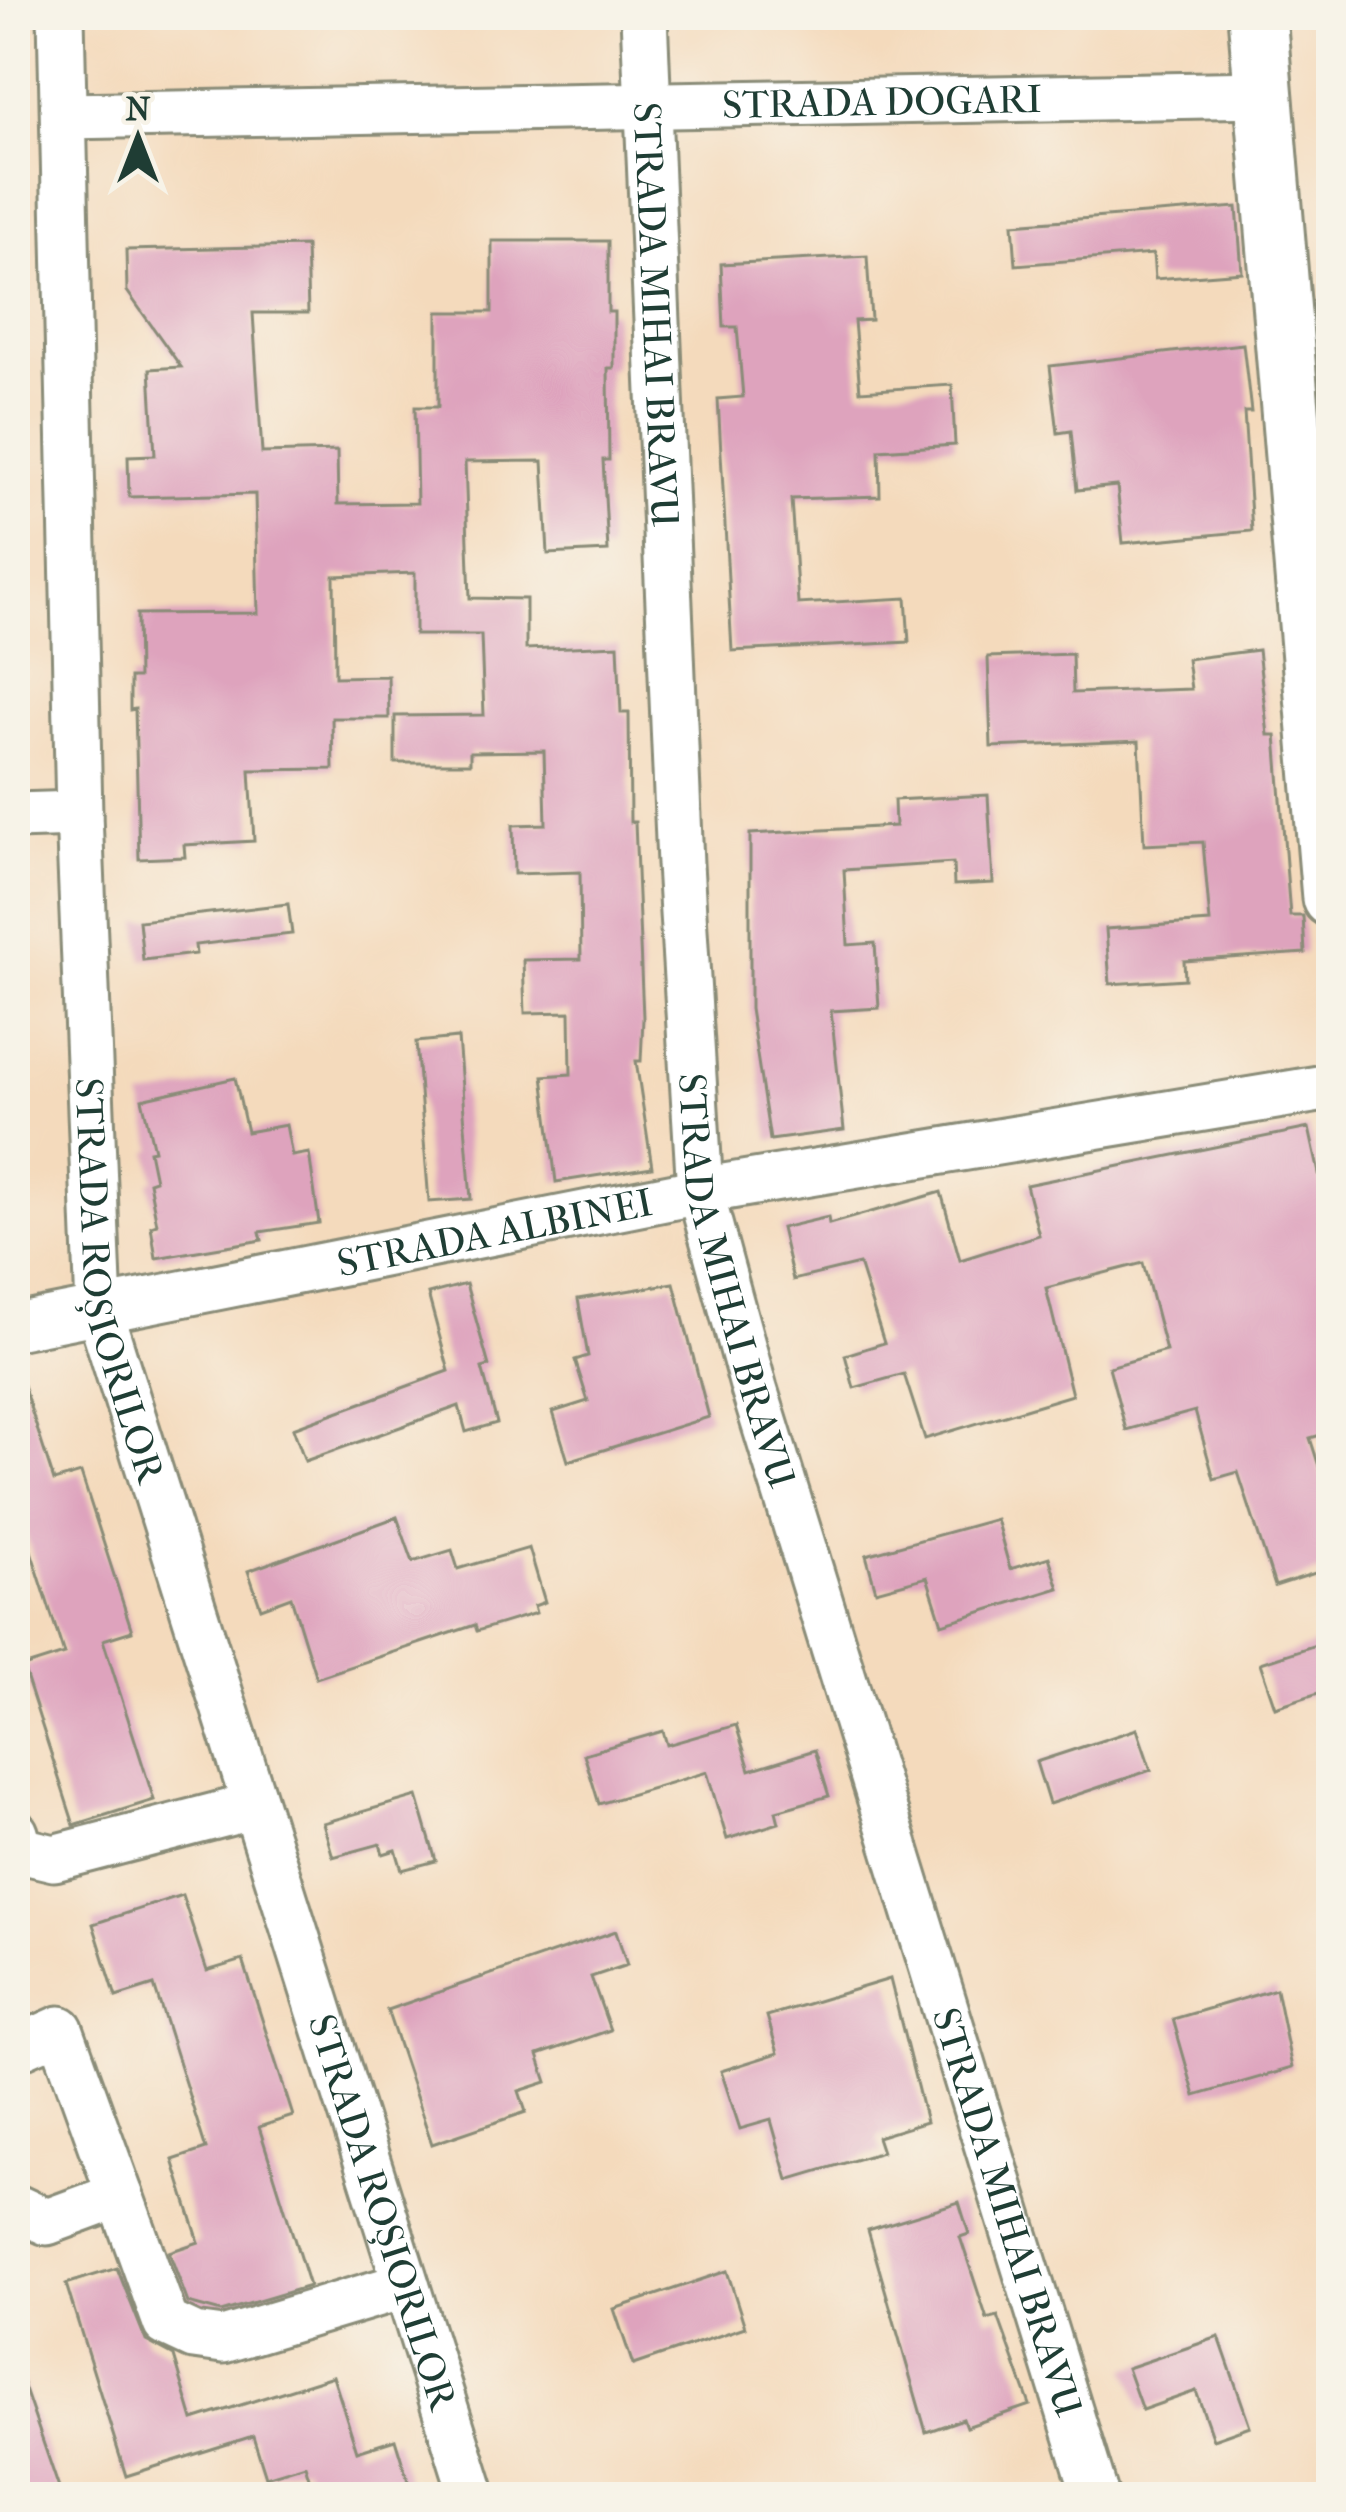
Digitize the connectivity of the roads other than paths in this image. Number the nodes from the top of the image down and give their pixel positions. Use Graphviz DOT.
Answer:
graph roads {
  1 [pos="61,15"];
  2 [pos="644,15"];
  3 [pos="1257,15"];
  4 [pos="1264,94"];
  5 [pos="648,104"];
  6 [pos="66,116"];
  7 [pos="80,814"];
  8 [pos="15,816"];
  9 [pos="1331,898"];
  10 [pos="1331,1087"];
  11 [pos="700,1191"];
  12 [pos="100,1310"];
  13 [pos="15,1327"];
  14 [pos="254,1806"];
  15 [pos="15,1833"];
  16 [pos="15,2050"];
  17 [pos="121,2195"];
  18 [pos="15,2207"];
  19 [pos="406,2285"];
  20 [pos="473,2497"];
  21 [pos="1096,2497"];
  1 -- 6 [label="street, STRADA ROȘIORILOR"];
  2 -- 5 [label="street, STRADA MIHAI BRAVU"];
  3 -- 4 [label="main road"];
  4 -- 5 [label="street, STRADA DOGARI"];
  4 -- 9 [label="main road"];
  5 -- 6 [label="street, STRADA DOGARI"];
  5 -- 11 [label="street, STRADA MIHAI BRAVU"];
  6 -- 7 [label="street, STRADA ROȘIORILOR"];
  7 -- 8 [label="street"];
  7 -- 12 [label="street, STRADA ROȘIORILOR"];
  10 -- 11 [label="street, STRADA ALBINEI"];
  11 -- 12 [label="street, STRADA ALBINEI"];
  11 -- 21 [label="street, STRADA MIHAI BRAVU"];
  12 -- 13 [label="street, STRADA ALBINEI"];
  12 -- 14 [label="street, STRADA ROȘIORILOR"];
  14 -- 15 [label="street"];
  14 -- 19 [label="street, STRADA ROȘIORILOR"];
  16 -- 17 [label="street"];
  17 -- 18 [label="street"];
  17 -- 19 [label="street"];
  19 -- 20 [label="street, STRADA ROȘIORILOR"];
}
